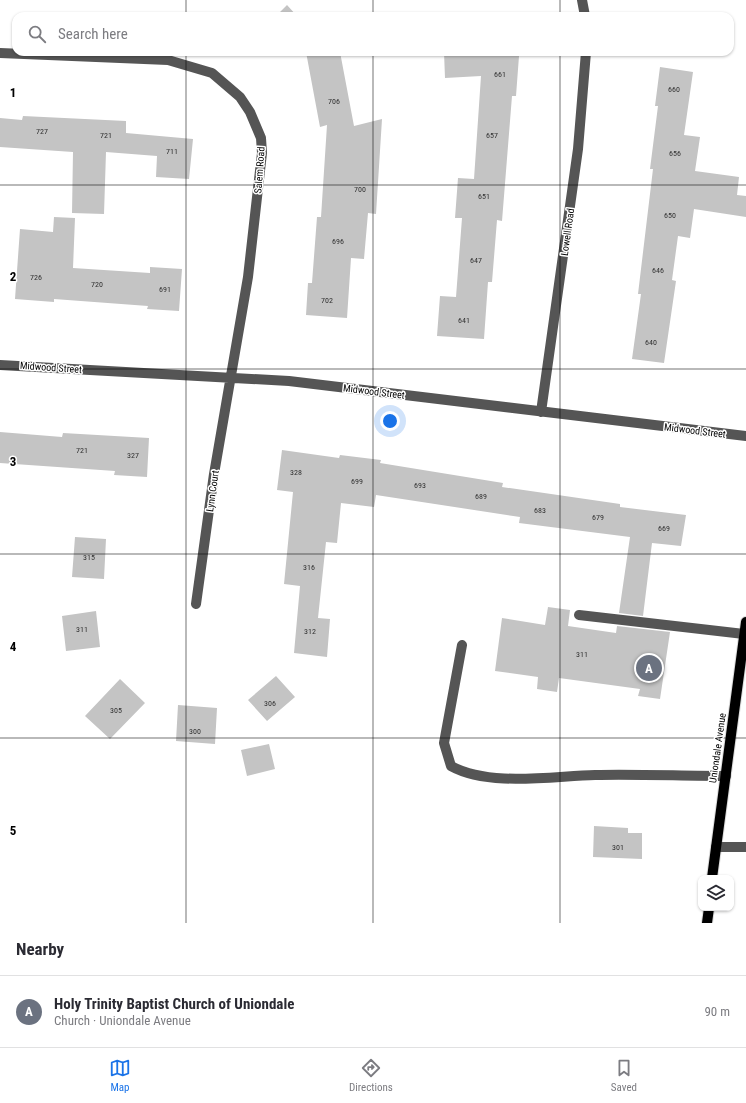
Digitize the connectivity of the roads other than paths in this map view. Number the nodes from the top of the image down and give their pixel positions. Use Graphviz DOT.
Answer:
graph roads {
  1 [pos="582,0"];
  2 [pos="584,12"];
  3 [pos="0,53"];
  4 [pos="12,54"];
  5 [pos="72,56"];
  6 [pos="586,56"];
  7 [pos="0,365"];
  8 [pos="231,378"];
  9 [pos="541,412"];
  10 [pos="746,436"];
  11 [pos="196,604"];
  12 [pos="579,615"];
  13 [pos="746,622"];
  14 [pos="744,634"];
  15 [pos="462,645"];
  16 [pos="726,776"];
  17 [pos="716,847"];
  18 [pos="746,847"];
  19 [pos="712,875"];
  20 [pos="709,911"];
  21 [pos="707,923"];
  1 -- 2 [label="street"];
  3 -- 4 [label="street, Salem Road"];
  5 -- 8 [label="street, Salem Road"];
  6 -- 9 [label="street, Lowell Road"];
  7 -- 8 [label="street, Midwood Street"];
  8 -- 9 [label="street, Midwood Street"];
  8 -- 11 [label="street, Lynn Court"];
  9 -- 10 [label="street, Midwood Street"];
  12 -- 14 [label="street"];
  13 -- 14 [label="main road, Uniondale Avenue"];
  14 -- 16 [label="main road, Uniondale Avenue"];
  15 -- 16 [label="street"];
  16 -- 17 [label="main road, Uniondale Avenue"];
  17 -- 18 [label="street"];
  17 -- 19 [label="main road, Uniondale Avenue"];
  20 -- 21 [label="main road"];
}
